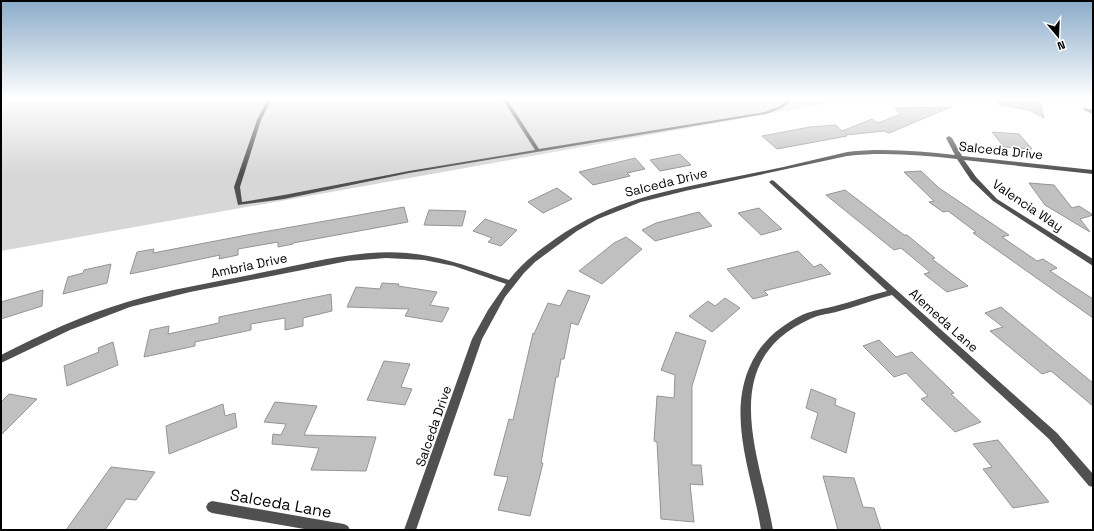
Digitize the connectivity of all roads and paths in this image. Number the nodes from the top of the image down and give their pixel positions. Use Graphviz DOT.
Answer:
graph roads {
  1 [pos="258,123"];
  2 [pos="520,123"];
  3 [pos="707,123"];
  4 [pos="949,138"];
  5 [pos="538,151"];
  6 [pos="959,157"];
  7 [pos="1093,172"];
  8 [pos="772,182"];
  9 [pos="1093,264"];
  10 [pos="511,283"];
  11 [pos="894,292"];
  12 [pos="1,360"];
  13 [pos="1093,482"];
  14 [pos="212,507"];
  15 [pos="344,530"];
  16 [pos="410,530"];
  17 [pos="767,530"];
  1 -- 5 [label="lane"];
  2 -- 5 [label="lane"];
  3 -- 5 [label="lane"];
  4 -- 6 [label="street, Valencia Way"];
  6 -- 7 [label="street, Salceda Drive"];
  6 -- 9 [label="street, Valencia Way"];
  6 -- 10 [label="street, Salceda Drive"];
  8 -- 11 [label="street, Alemeda Lane"];
  10 -- 12 [label="street, Ambria Drive"];
  10 -- 16 [label="street, Salceda Drive"];
  11 -- 13 [label="street, Alemeda Lane"];
  11 -- 17 [label="street"];
  14 -- 15 [label="street, Salceda Lane"];
}
